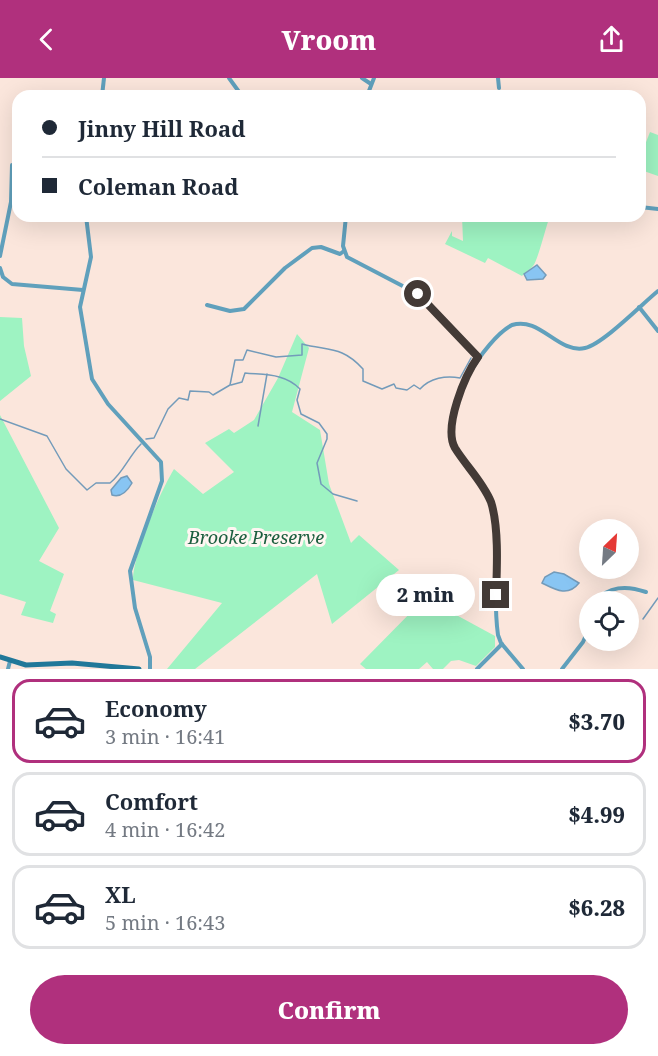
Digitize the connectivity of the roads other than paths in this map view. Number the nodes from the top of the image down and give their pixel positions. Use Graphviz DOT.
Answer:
graph roads {
  1 [pos="362,78"];
  2 [pos="374,78"];
  3 [pos="498,78"];
  4 [pos="371,84"];
  5 [pos="499,88"];
  6 [pos="369,90"];
  7 [pos="12,165"];
  8 [pos="87,222"];
  9 [pos="346,222"];
  10 [pos="344,251"];
  11 [pos="0,256"];
  12 [pos="0,268"];
  13 [pos="83,290"];
  14 [pos="658,291"];
  15 [pos="207,305"];
  16 [pos="639,307"];
  17 [pos="658,331"];
  18 [pos="478,357"];
  19 [pos="610,591"];
  20 [pos="638,591"];
  21 [pos="639,591"];
  22 [pos="646,592"];
  23 [pos="502,644"];
  24 [pos="579,647"];
  25 [pos="0,657"];
  26 [pos="10,661"];
  27 [pos="8,669"];
  28 [pos="140,669"];
  29 [pos="150,669"];
  30 [pos="477,669"];
  31 [pos="523,669"];
  32 [pos="562,669"];
  1 -- 4 [label="street"];
  2 -- 4 [label="street"];
  3 -- 5 [label="street"];
  4 -- 6 [label="street"];
  7 -- 11 [label="street"];
  8 -- 13 [label="street"];
  9 -- 10 [label="street"];
  10 -- 15 [label="street"];
  10 -- 18 [label="street"];
  12 -- 13 [label="street"];
  13 -- 29 [label="street"];
  14 -- 16 [label="street"];
  16 -- 17 [label="street"];
  16 -- 18 [label="street"];
  18 -- 23 [label="street"];
  19 -- 20 [label="street"];
  21 -- 22 [label="street"];
  23 -- 30 [label="street"];
  23 -- 31 [label="street"];
  24 -- 32 [label="street"];
  25 -- 26 [label="street"];
  26 -- 27 [label="street"];
  26 -- 28 [label="street"];
}
